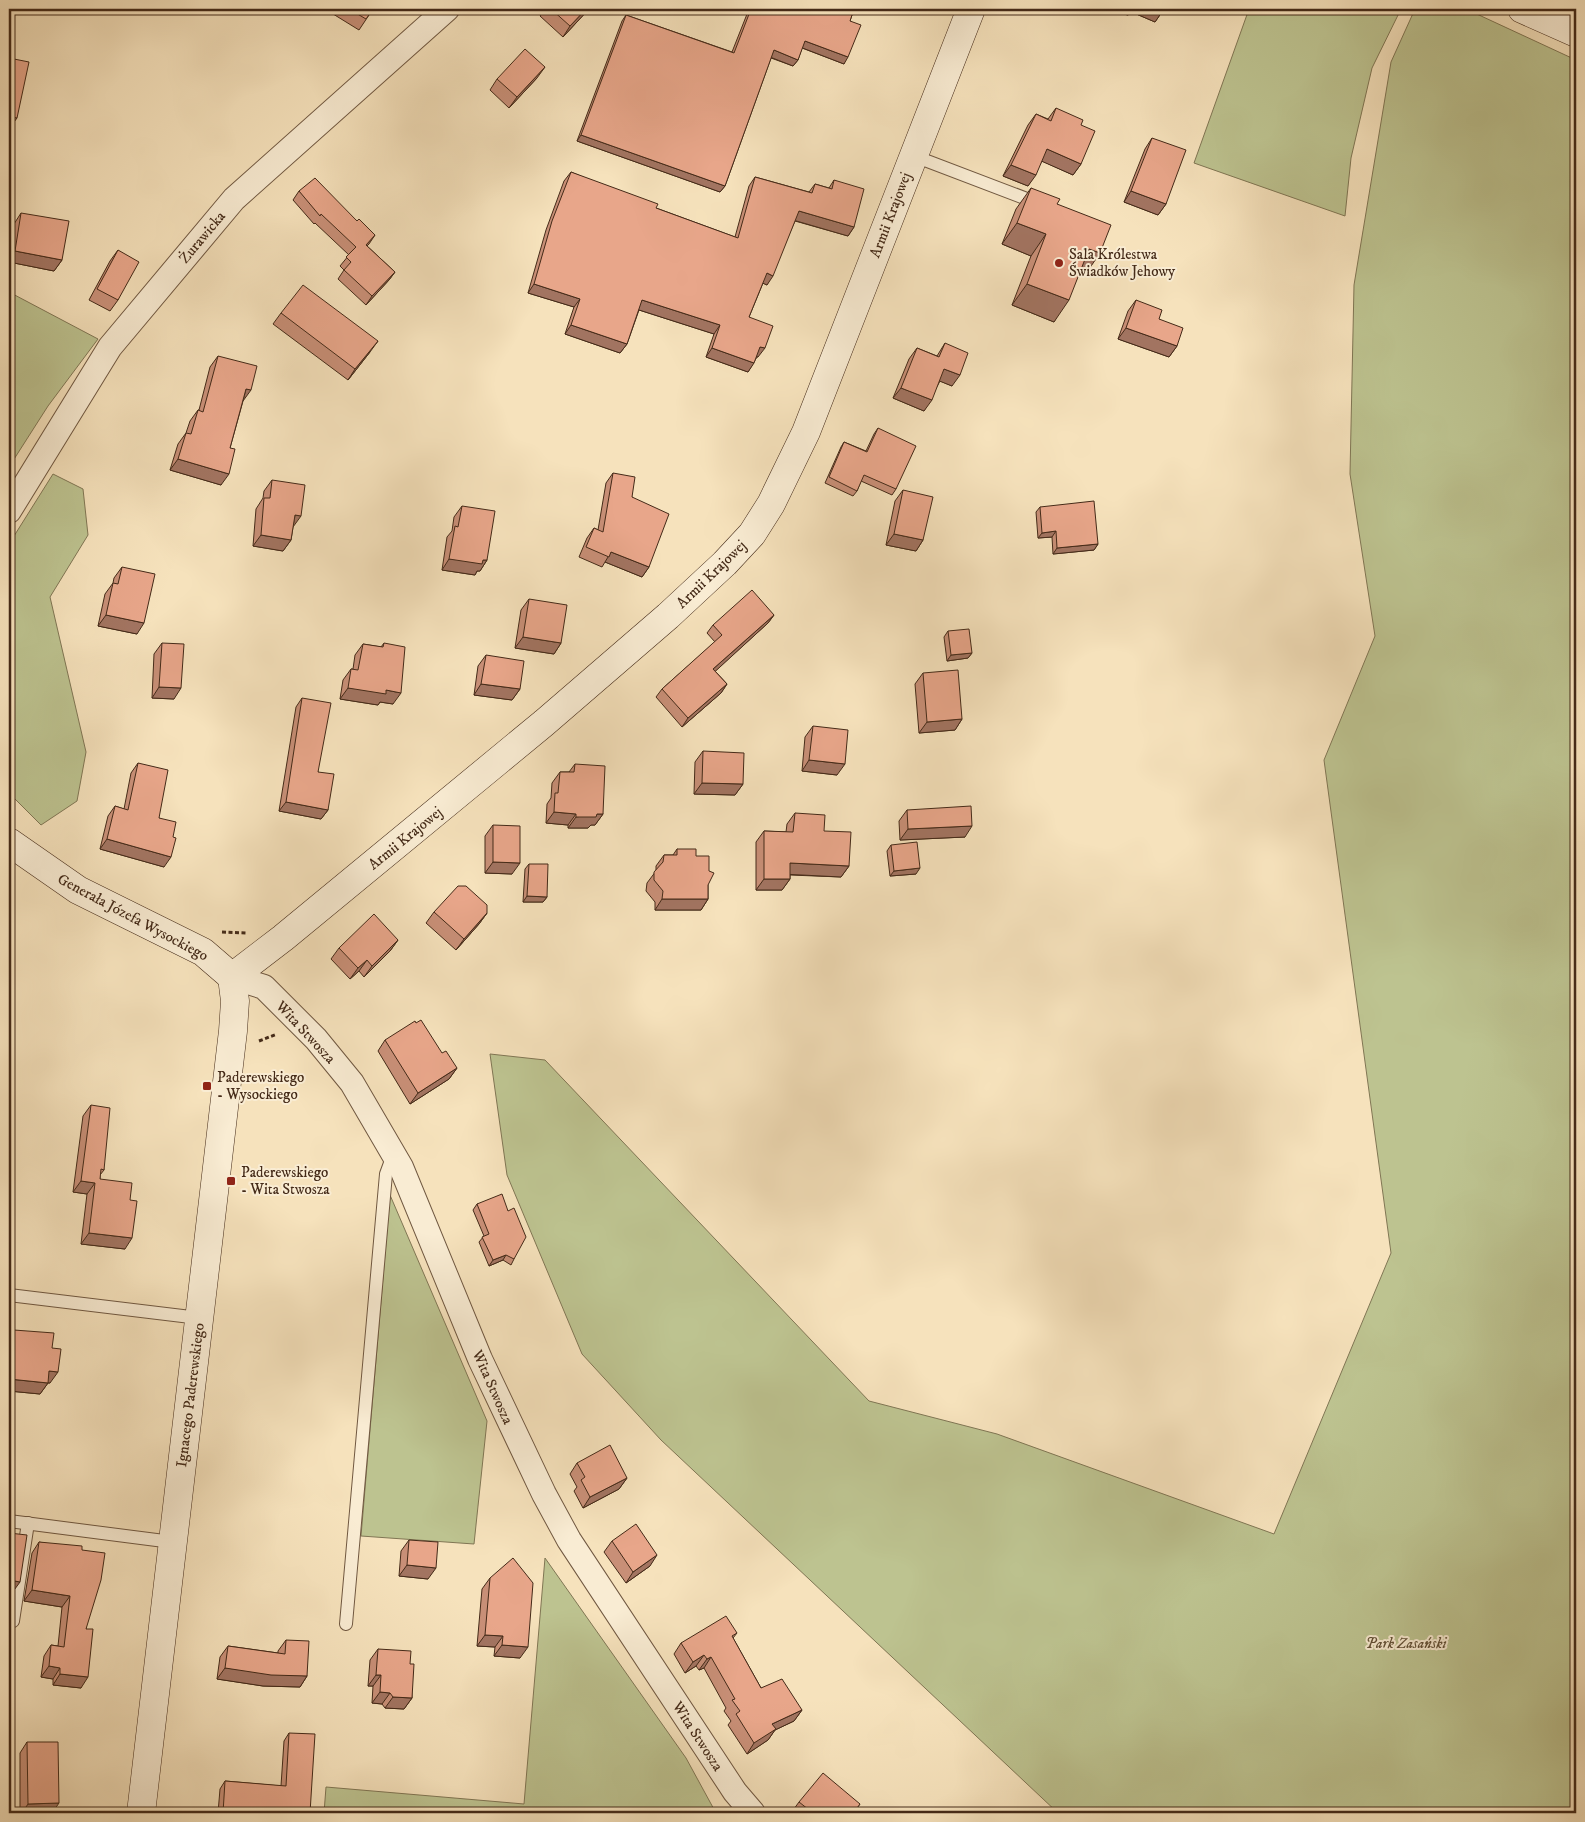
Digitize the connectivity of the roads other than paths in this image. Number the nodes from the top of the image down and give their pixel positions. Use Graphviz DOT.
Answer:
graph roads {
  1 [pos="447,9"];
  2 [pos="971,9"];
  3 [pos="1522,9"];
  4 [pos="1576,33"];
  5 [pos="914,156"];
  6 [pos="1052,208"];
  7 [pos="9,511"];
  8 [pos="10,844"];
  9 [pos="232,977"];
  10 [pos="393,1154"];
  11 [pos="9,1296"];
  12 [pos="199,1318"];
  13 [pos="9,1521"];
  14 [pos="28,1523"];
  15 [pos="172,1542"];
  16 [pos="9,1620"];
  17 [pos="346,1624"];
  18 [pos="140,1813"];
  19 [pos="752,1813"];
  1 -- 7 [label="street, Żurawicka"];
  2 -- 5 [label="street, Armii Krajowej"];
  3 -- 4 [label="street"];
  5 -- 6 [label="lane"];
  5 -- 9 [label="street, Armii Krajowej"];
  8 -- 9 [label="street, Generała Józefa Wysockiego"];
  9 -- 10 [label="street, Wita Stwosza"];
  9 -- 12 [label="street, Ignacego Paderewskiego"];
  10 -- 17 [label="lane"];
  10 -- 19 [label="street, Wita Stwosza"];
  11 -- 12 [label="lane"];
  12 -- 15 [label="street, Ignacego Paderewskiego"];
  13 -- 14 [label="lane"];
  14 -- 15 [label="lane"];
  14 -- 16 [label="lane"];
  15 -- 18 [label="street, Ignacego Paderewskiego"];
}
